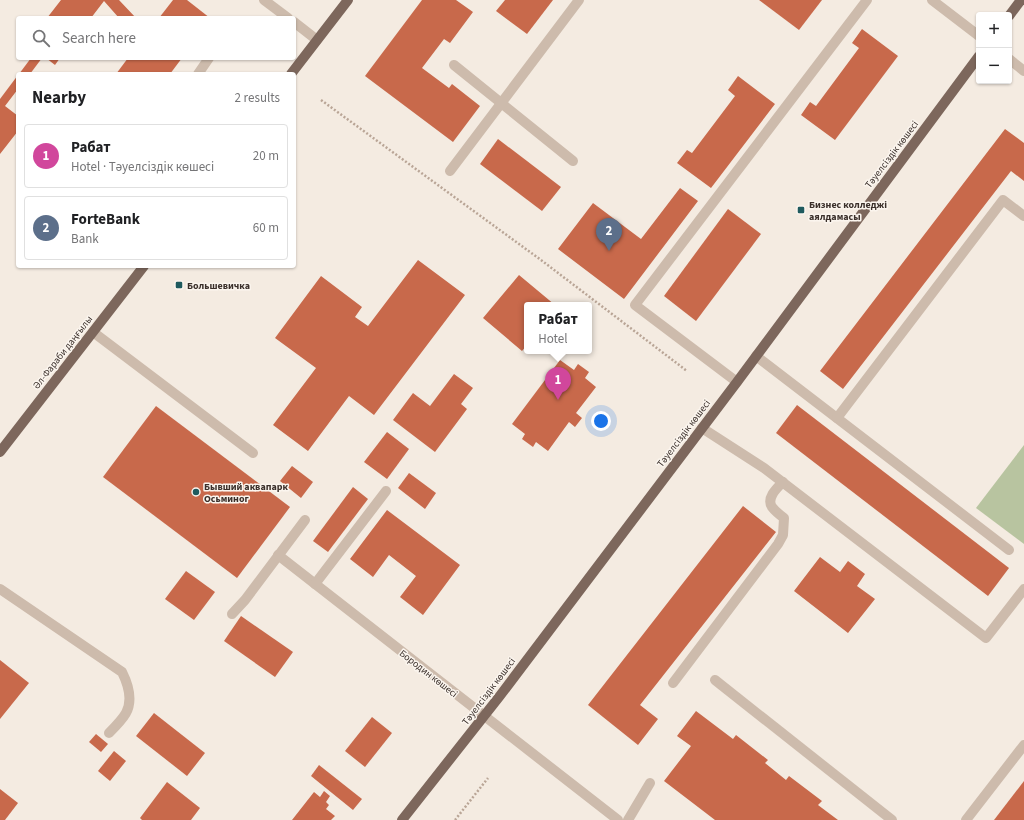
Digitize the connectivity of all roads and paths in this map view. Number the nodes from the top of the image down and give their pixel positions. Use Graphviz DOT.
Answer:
graph roads {
  1 [pos="264,0"];
  2 [pos="348,0"];
  3 [pos="579,0"];
  4 [pos="867,0"];
  5 [pos="932,0"];
  6 [pos="1021,0"];
  7 [pos="1012,12"];
  8 [pos="285,16"];
  9 [pos="296,24"];
  10 [pos="976,34"];
  11 [pos="317,40"];
  12 [pos="208,60"];
  13 [pos="976,60"];
  14 [pos="1012,61"];
  15 [pos="454,65"];
  16 [pos="1024,70"];
  17 [pos="199,72"];
  18 [pos="293,72"];
  19 [pos="320,100"];
  20 [pos="501,103"];
  21 [pos="573,161"];
  22 [pos="450,171"];
  23 [pos="1024,216"];
  24 [pos="142,268"];
  25 [pos="92,332"];
  26 [pos="756,356"];
  27 [pos="687,371"];
  28 [pos="736,382"];
  29 [pos="837,418"];
  30 [pos="702,428"];
  31 [pos="0,452"];
  32 [pos="253,453"];
  33 [pos="783,482"];
  34 [pos="386,491"];
  35 [pos="305,520"];
  36 [pos="1008,550"];
  37 [pos="278,555"];
  38 [pos="315,584"];
  39 [pos="0,589"];
  40 [pos="1024,589"];
  41 [pos="232,614"];
  42 [pos="715,680"];
  43 [pos="673,683"];
  44 [pos="484,716"];
  45 [pos="110,733"];
  46 [pos="1024,745"];
  47 [pos="488,778"];
  48 [pos="650,783"];
  49 [pos="402,820"];
  50 [pos="456,820"];
  51 [pos="618,820"];
  52 [pos="628,820"];
  53 [pos="892,820"];
  54 [pos="966,820"];
  1 -- 8 [label="street"];
  2 -- 11 [label="main road"];
  3 -- 20 [label="street"];
  4 -- 28 [label="street"];
  5 -- 10 [label="street"];
  6 -- 7 [label="main road"];
  9 -- 11 [label="street"];
  11 -- 18 [label="main road"];
  12 -- 17 [label="street"];
  13 -- 26 [label="main road, Тәуелсіздік көшесі"];
  14 -- 16 [label="street"];
  15 -- 20 [label="street"];
  19 -- 27 [label="path"];
  20 -- 21 [label="street"];
  20 -- 22 [label="street"];
  23 -- 29 [label="street"];
  24 -- 25 [label="main road, Әл-Фараби даңғылы"];
  25 -- 31 [label="main road, Әл-Фараби даңғылы"];
  25 -- 32 [label="street"];
  26 -- 28 [label="main road, Тәуелсіздік көшесі"];
  26 -- 29 [label="street"];
  28 -- 30 [label="main road, Тәуелсіздік көшесі"];
  29 -- 36 [label="street"];
  30 -- 33 [label="street"];
  30 -- 44 [label="main road, Тәуелсіздік көшесі"];
  33 -- 40 [label="street"];
  33 -- 43 [label="street"];
  34 -- 38 [label="street"];
  35 -- 37 [label="street"];
  37 -- 38 [label="street, Бородин көшесі"];
  37 -- 41 [label="street"];
  38 -- 44 [label="street, Бородин көшесі"];
  39 -- 45 [label="street"];
  42 -- 53 [label="street"];
  44 -- 49 [label="main road, Тәуелсіздік көшесі"];
  44 -- 51 [label="street, Бородин көшесі"];
  46 -- 54 [label="street"];
  47 -- 50 [label="path"];
  48 -- 52 [label="street"];
}
